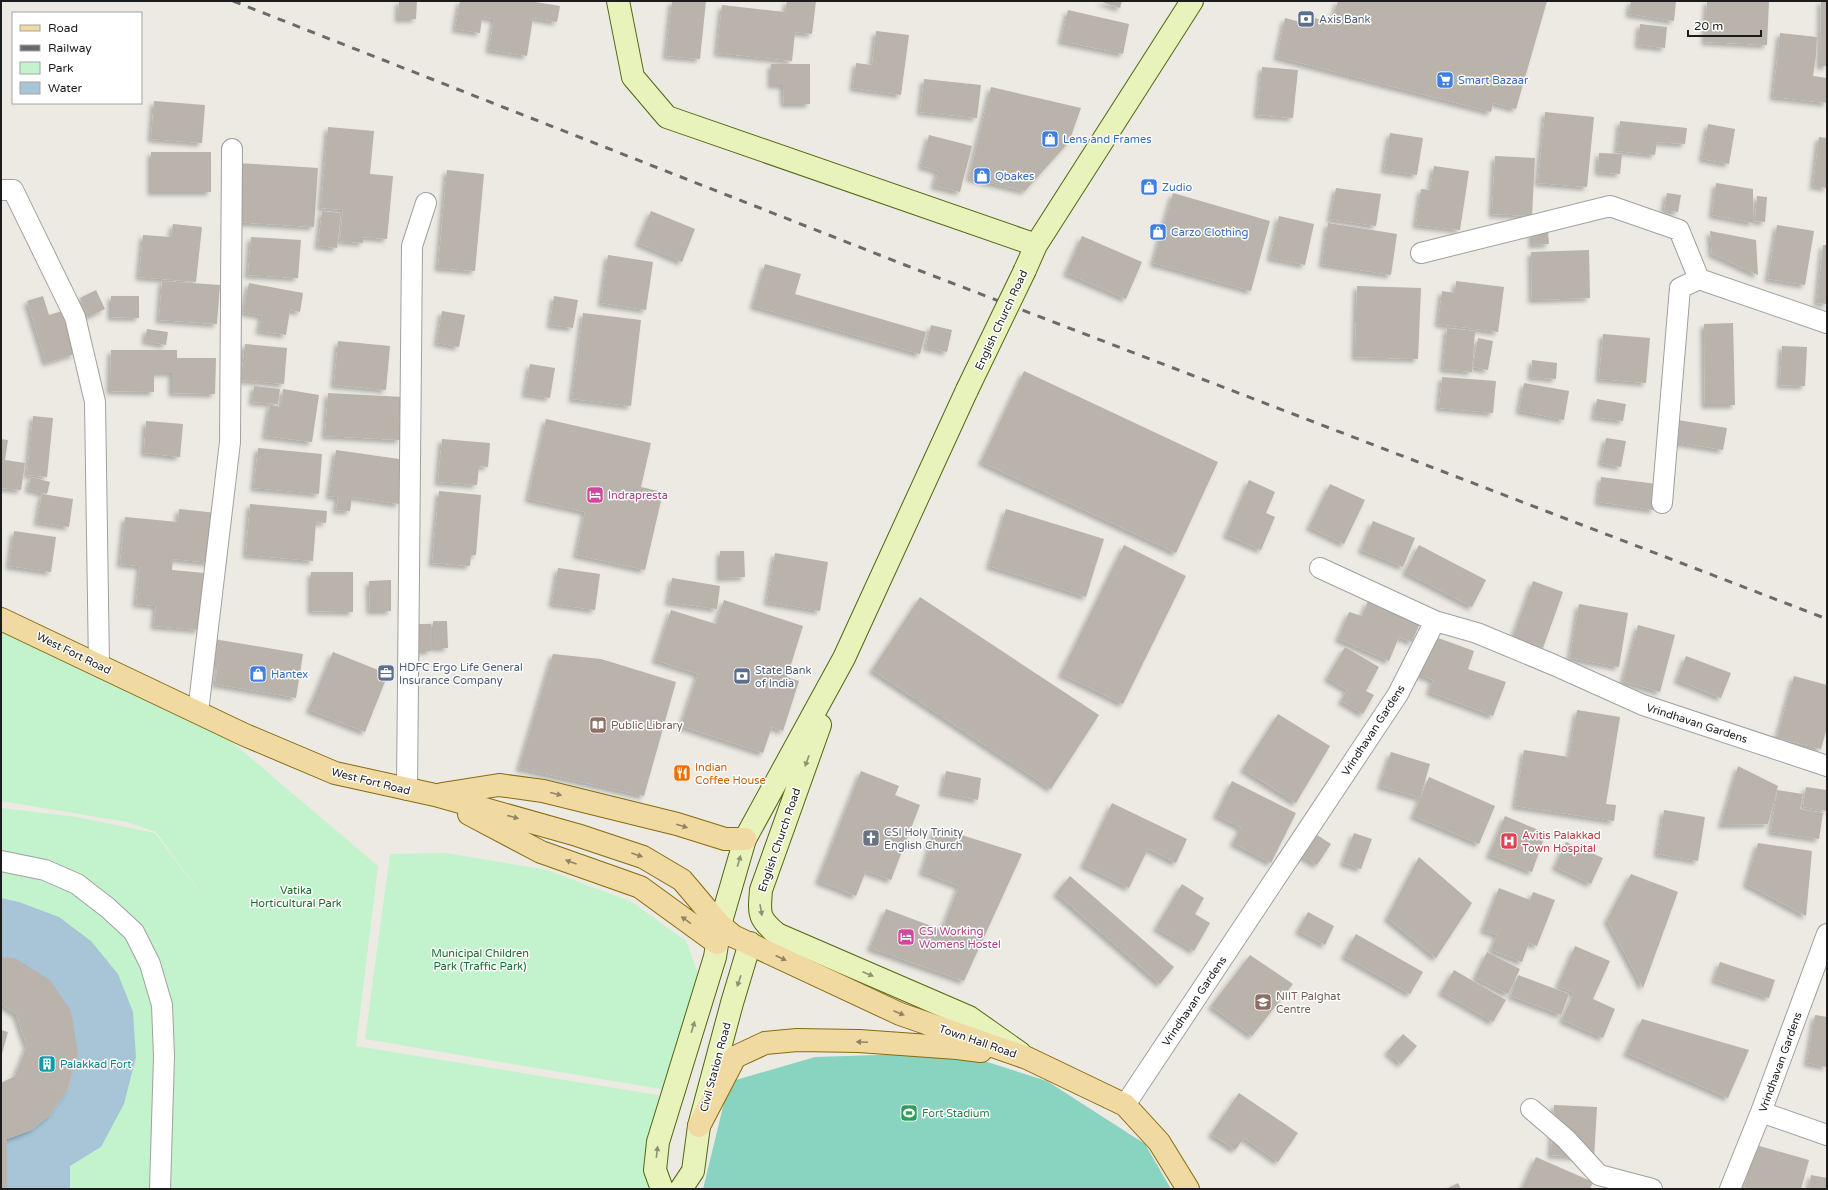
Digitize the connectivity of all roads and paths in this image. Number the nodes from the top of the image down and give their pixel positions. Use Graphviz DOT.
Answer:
graph roads {
  1 [pos="618,1"];
  2 [pos="1192,1"];
  3 [pos="232,150"];
  4 [pos="1,190"];
  5 [pos="426,203"];
  6 [pos="1036,245"];
  7 [pos="1421,253"];
  8 [pos="1700,279"];
  9 [pos="1827,323"];
  10 [pos="1662,503"];
  11 [pos="1320,568"];
  12 [pos="1,619"];
  13 [pos="1435,621"];
  14 [pos="844,658"];
  15 [pos="99,666"];
  16 [pos="198,712"];
  17 [pos="1827,766"];
  18 [pos="407,790"];
  19 [pos="435,795"];
  20 [pos="745,839"];
  21 [pos="1,861"];
  22 [pos="1827,934"];
  23 [pos="730,937"];
  24 [pos="1027,1058"];
  25 [pos="1125,1105"];
  26 [pos="1531,1109"];
  27 [pos="1761,1112"];
  28 [pos="699,1126"];
  29 [pos="1827,1135"];
  30 [pos="160,1189"];
  31 [pos="662,1189"];
  32 [pos="681,1189"];
  33 [pos="1188,1189"];
  34 [pos="1652,1189"];
  35 [pos="1730,1189"];
  1 -- 6 [label="main road"];
  2 -- 6 [label="main road, English Church Road"];
  3 -- 16 [label="street"];
  4 -- 15 [label="street"];
  5 -- 18 [label="street"];
  6 -- 14 [label="main road, English Church Road, bridge"];
  7 -- 8 [label="street"];
  8 -- 9 [label="street"];
  8 -- 10 [label="street"];
  11 -- 13 [label="street"];
  12 -- 15 [label="main road, West Fort Road"];
  13 -- 17 [label="street, Vrindhavan Gardens"];
  13 -- 25 [label="street, Vrindhavan Gardens"];
  14 -- 20 [label="main road, English Church Road"];
  14 -- 24 [label="main road, English Church Road, one-way"];
  15 -- 16 [label="main road, West Fort Road"];
  16 -- 18 [label="main road, West Fort Road"];
  18 -- 19 [label="main road, West Fort Road"];
  19 -- 20 [label="main road, one-way"];
  23 -- 19 [label="main road, one-way"];
  19 -- 23 [label="main road, West Fort Road, one-way"];
  23 -- 20 [label="main road, English Church Road, one-way"];
  21 -- 30 [label="street"];
  22 -- 27 [label="street, Vrindhavan Gardens"];
  23 -- 24 [label="main road, Town Hall Road, one-way"];
  23 -- 28 [label="main road, Civil Station Road, one-way"];
  31 -- 23 [label="main road, one-way"];
  24 -- 25 [label="main road, Town Hall Road"];
  24 -- 28 [label="main road, one-way"];
  25 -- 33 [label="main road, Town Hall Road"];
  26 -- 34 [label="street"];
  27 -- 29 [label="street"];
  27 -- 35 [label="street, Vrindhavan Gardens"];
  28 -- 32 [label="main road, Civil Station Road"];
}
